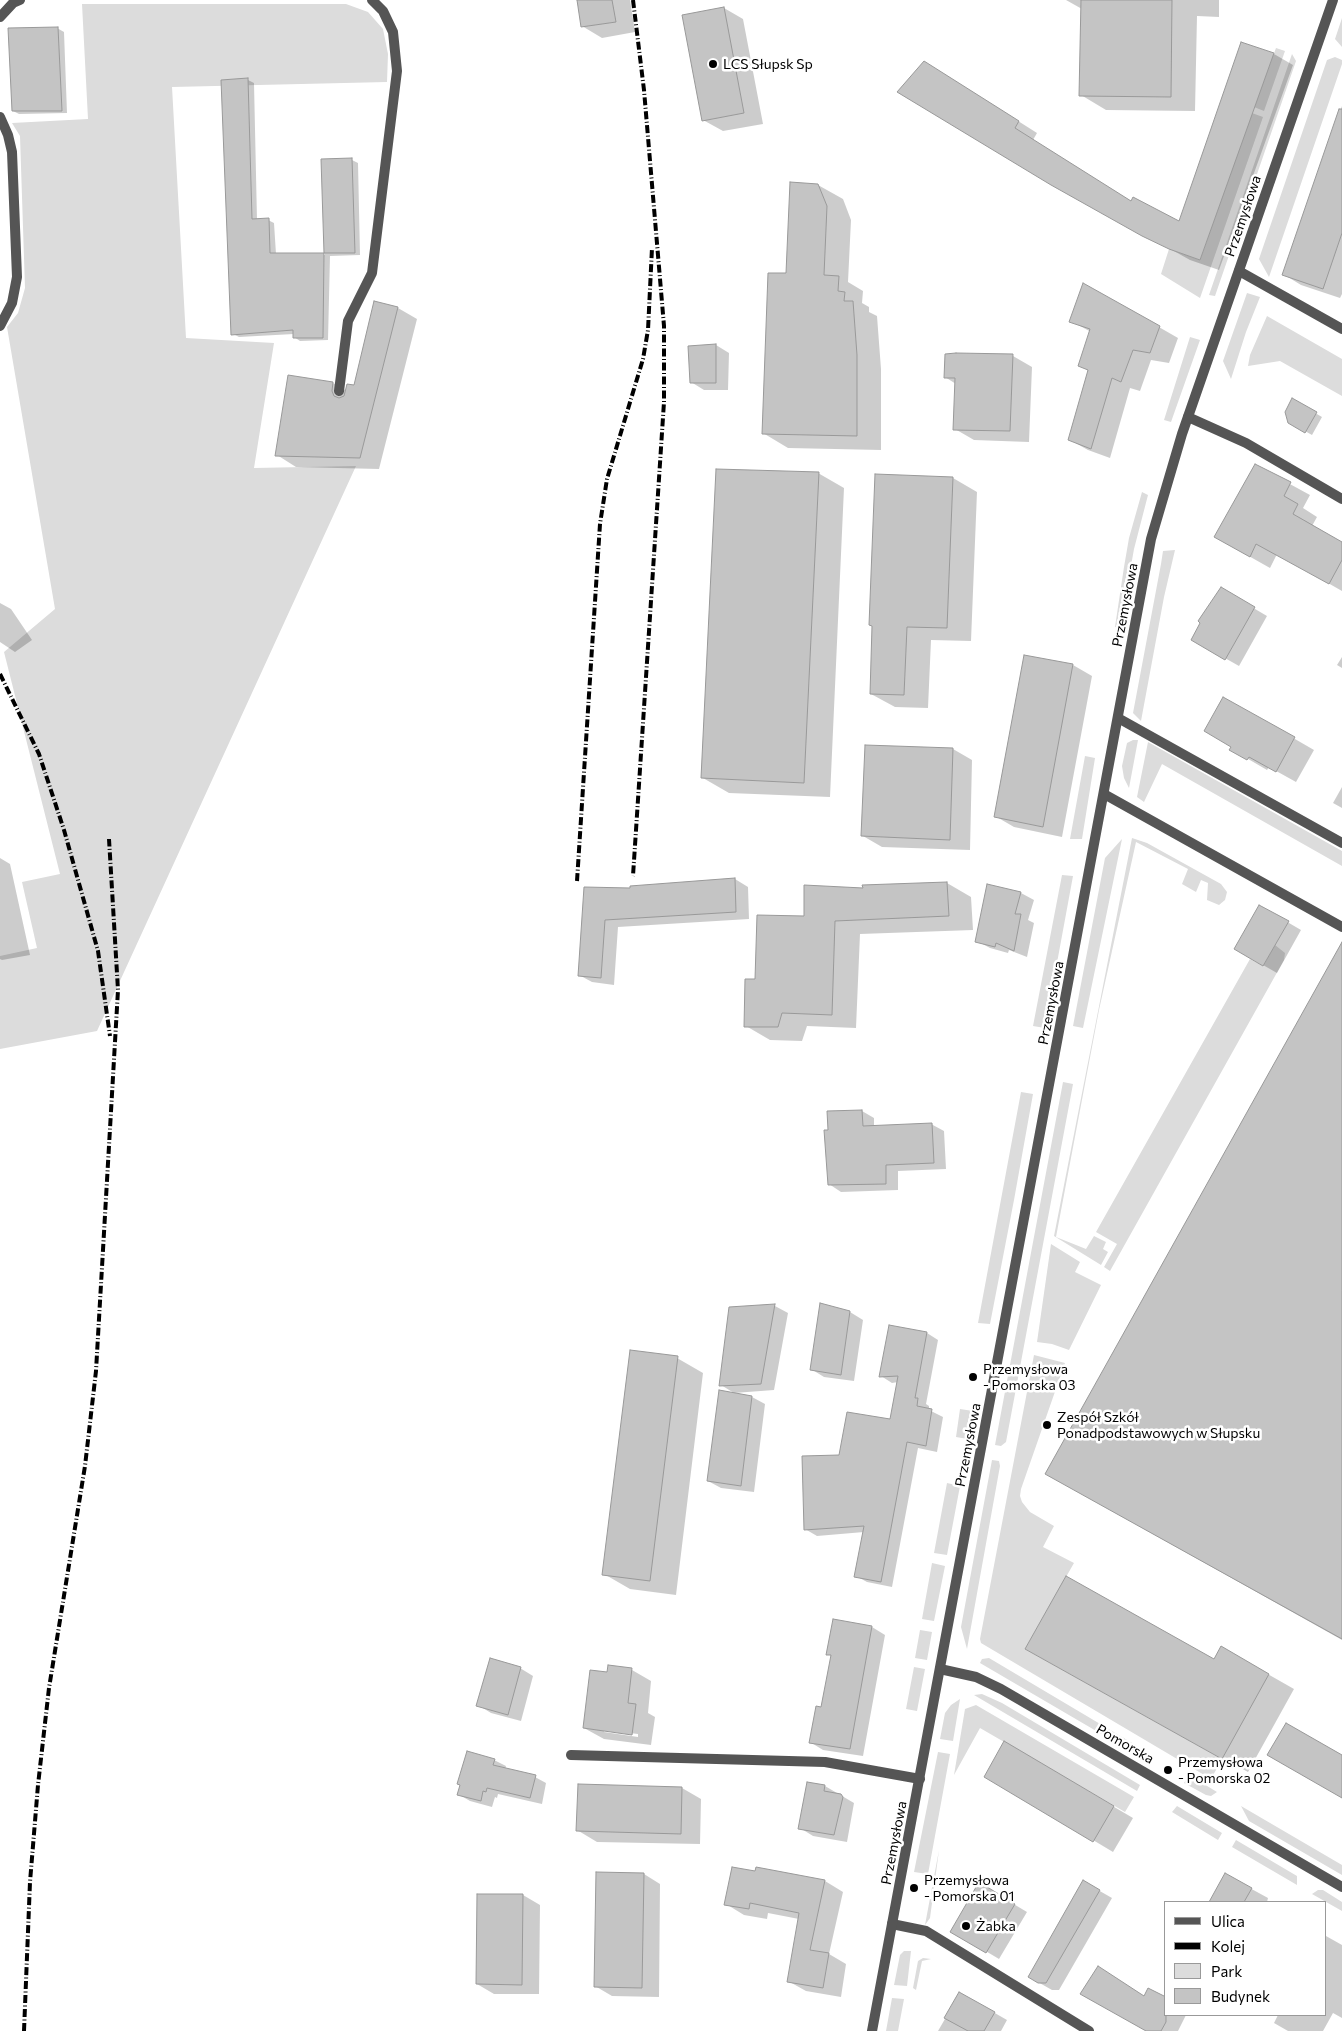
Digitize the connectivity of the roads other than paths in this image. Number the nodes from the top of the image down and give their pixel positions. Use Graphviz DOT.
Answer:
graph roads {
  1 [pos="20,0"];
  2 [pos="372,0"];
  3 [pos="1333,0"];
  4 [pos="0,16"];
  5 [pos="0,117"];
  6 [pos="1239,271"];
  7 [pos="0,326"];
  8 [pos="1342,329"];
  9 [pos="339,391"];
  10 [pos="1188,417"];
  11 [pos="1342,499"];
  12 [pos="1118,718"];
  13 [pos="1104,794"];
  14 [pos="1342,843"];
  15 [pos="1342,927"];
  16 [pos="940,1669"];
  17 [pos="571,1756"];
  18 [pos="920,1779"];
  19 [pos="1342,1887"];
  20 [pos="892,1924"];
  21 [pos="872,2031"];
  22 [pos="1089,2031"];
  1 -- 4 [label="street"];
  2 -- 9 [label="street"];
  3 -- 6 [label="street, Przemysłowa"];
  5 -- 7 [label="street"];
  6 -- 8 [label="street"];
  6 -- 10 [label="street, Przemysłowa"];
  10 -- 11 [label="street"];
  10 -- 12 [label="street, Przemysłowa"];
  12 -- 13 [label="street, Przemysłowa"];
  12 -- 14 [label="street"];
  13 -- 15 [label="street"];
  13 -- 16 [label="street, Przemysłowa"];
  16 -- 18 [label="street, Przemysłowa"];
  16 -- 19 [label="street, Pomorska"];
  17 -- 18 [label="street"];
  18 -- 20 [label="street, Przemysłowa"];
  20 -- 21 [label="street, Przemysłowa"];
  20 -- 22 [label="street"];
}
